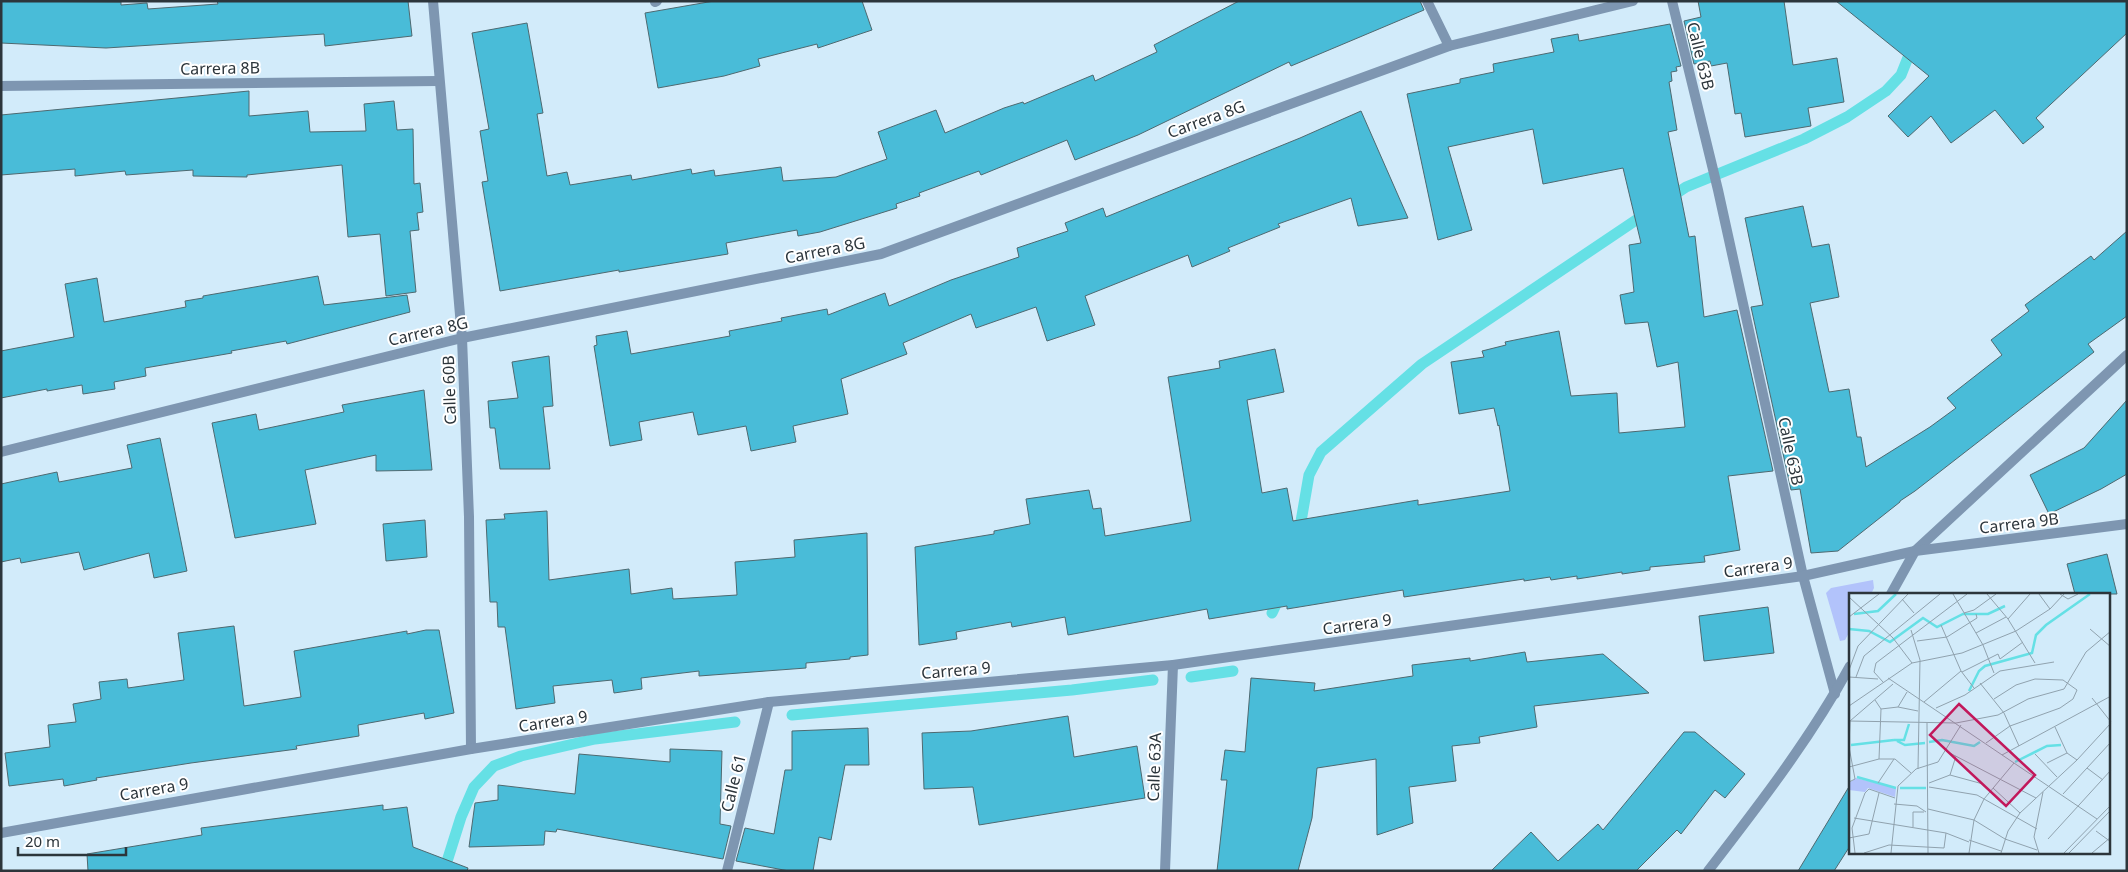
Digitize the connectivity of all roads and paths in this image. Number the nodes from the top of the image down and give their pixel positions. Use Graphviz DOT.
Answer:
graph roads {
  1 [pos="433,1"];
  2 [pos="1426,1"];
  3 [pos="1633,1"];
  4 [pos="1672,1"];
  5 [pos="1449,46"];
  6 [pos="438,81"];
  7 [pos="1,86"];
  8 [pos="462,338"];
  9 [pos="2127,355"];
  10 [pos="1,452"];
  11 [pos="2127,524"];
  12 [pos="1915,551"];
  13 [pos="1803,576"];
  14 [pos="1892,593"];
  15 [pos="1173,665"];
  16 [pos="1849,668"];
  17 [pos="1835,694"];
  18 [pos="770,702"];
  19 [pos="471,749"];
  20 [pos="1,833"];
  21 [pos="727,871"];
  22 [pos="1165,871"];
  23 [pos="1708,871"];
  1 -- 6 [label="street, Calle 60B"];
  2 -- 5 [label="street"];
  3 -- 5 [label="street, Carrera 8G"];
  4 -- 13 [label="street, Calle 63B"];
  5 -- 8 [label="street, Carrera 8G"];
  6 -- 7 [label="street, Carrera 8B"];
  6 -- 8 [label="street, Calle 60B"];
  8 -- 10 [label="street, Carrera 8G"];
  8 -- 19 [label="street, Calle 60B"];
  9 -- 12 [label="street"];
  11 -- 12 [label="street, Carrera 9B"];
  12 -- 13 [label="street, Carrera 9"];
  12 -- 14 [label="street"];
  13 -- 15 [label="street, Carrera 9"];
  13 -- 17 [label="street, Calle 63B"];
  15 -- 18 [label="street, Carrera 9"];
  15 -- 22 [label="street, Calle 63A"];
  16 -- 17 [label="street"];
  17 -- 23 [label="street"];
  18 -- 19 [label="street, Carrera 9"];
  18 -- 21 [label="street, Calle 61"];
  19 -- 20 [label="street, Carrera 9"];
}
